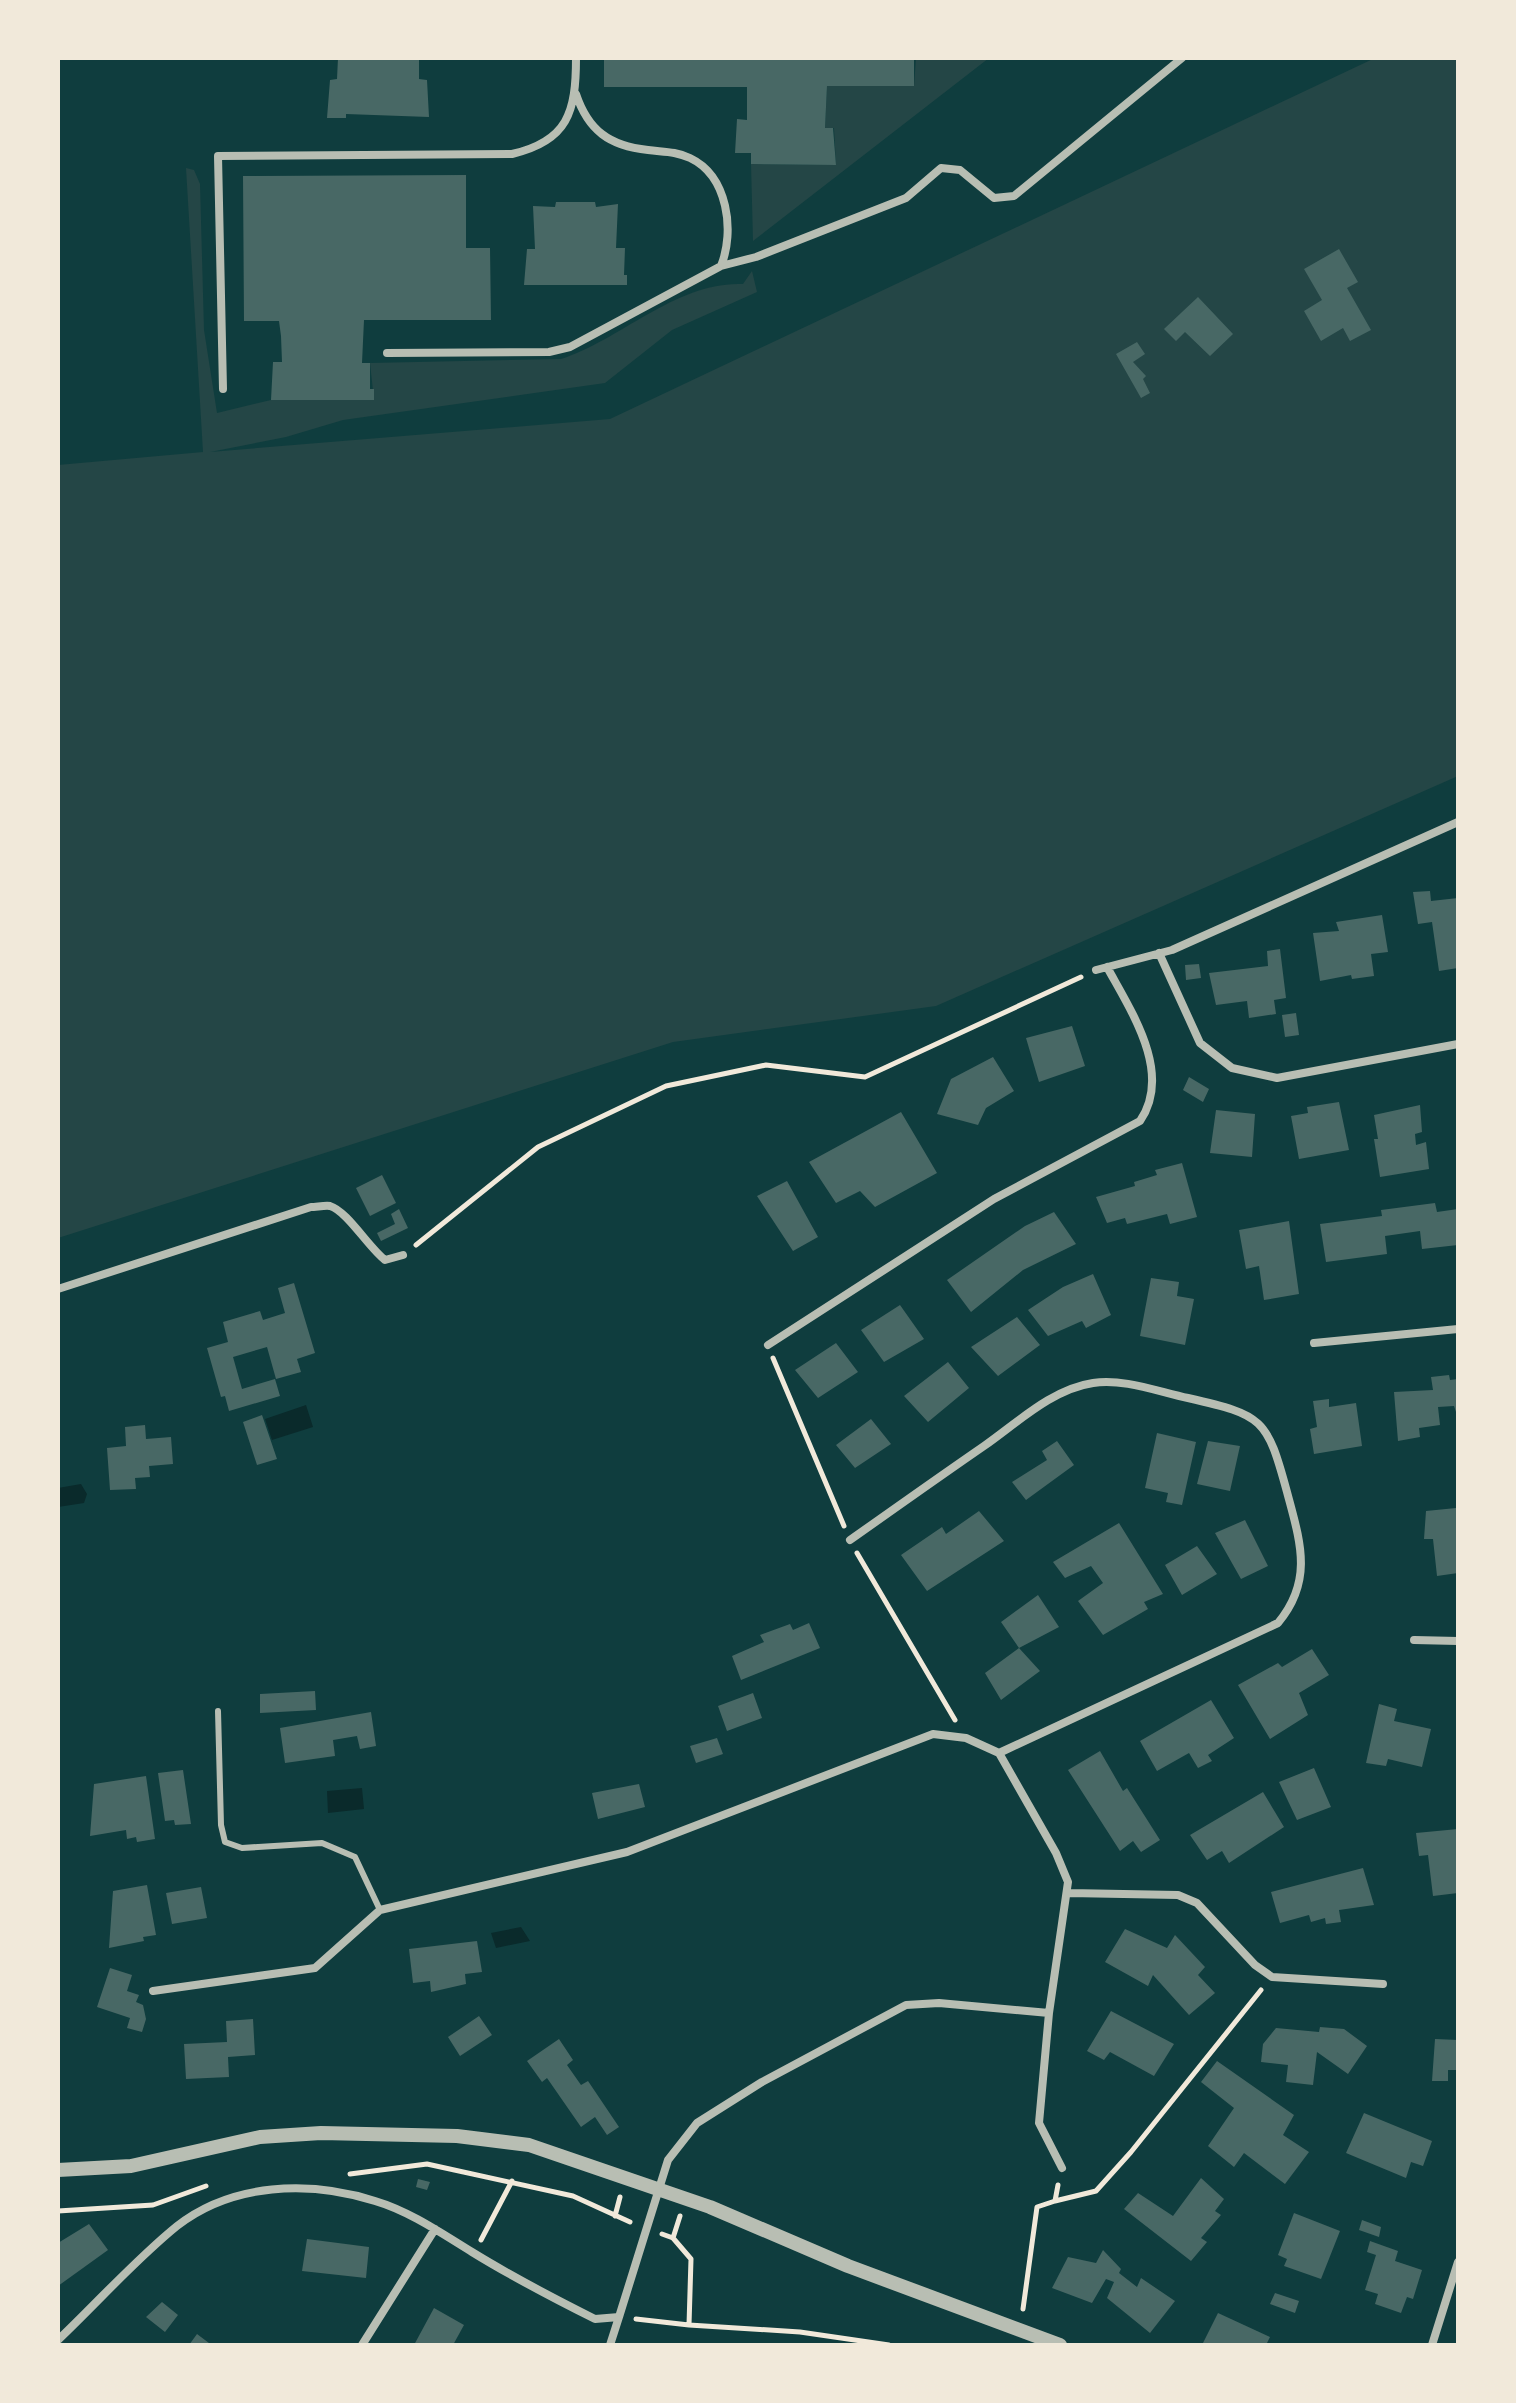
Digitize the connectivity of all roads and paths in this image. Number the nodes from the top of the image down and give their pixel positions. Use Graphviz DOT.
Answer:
graph roads {
  1 [pos="576,58"];
  2 [pos="1182,58"];
  3 [pos="576,93"];
  4 [pos="721,266"];
  5 [pos="387,353"];
  6 [pos="223,389"];
  7 [pos="1458,822"];
  8 [pos="1159,953"];
  9 [pos="1107,967"];
  10 [pos="1096,970"];
  11 [pos="1458,1044"];
  12 [pos="403,1255"];
  13 [pos="58,1289"];
  14 [pos="1458,1329"];
  15 [pos="1314,1343"];
  16 [pos="768,1345"];
  17 [pos="850,1540"];
  18 [pos="1414,1640"];
  19 [pos="1458,1641"];
  20 [pos="218,1711"];
  21 [pos="999,1753"];
  22 [pos="1069,1893"];
  23 [pos="380,1910"];
  24 [pos="1272,1977"];
  25 [pos="1383,1984"];
  26 [pos="153,1991"];
  27 [pos="1049,2013"];
  28 [pos="1062,2168"];
  29 [pos="58,2170"];
  30 [pos="512,2181"];
  31 [pos="660,2189"];
  32 [pos="1055,2201"];
  33 [pos="646,2228"];
  34 [pos="435,2229"];
  35 [pos="474,2253"];
  36 [pos="1458,2262"];
  37 [pos="619,2317"];
  38 [pos="689,2325"];
  39 [pos="1021,2330"];
  40 [pos="58,2340"];
  41 [pos="362,2345"];
  42 [pos="610,2345"];
  43 [pos="889,2345"];
  44 [pos="1060,2345"];
  45 [pos="1432,2345"];
  1 -- 3 [label="street"];
  2 -- 4 [label="street"];
  3 -- 4 [label="street"];
  3 -- 6 [label="street"];
  4 -- 5 [label="street"];
  7 -- 8 [label="street"];
  8 -- 9 [label="street"];
  8 -- 11 [label="street"];
  9 -- 10 [label="street"];
  9 -- 16 [label="street"];
  10 -- 12 [label="path"];
  12 -- 13 [label="street"];
  14 -- 15 [label="street"];
  17 -- 21 [label="street"];
  18 -- 19 [label="street"];
  20 -- 23 [label="lane"];
  21 -- 22 [label="street"];
  21 -- 23 [label="street"];
  22 -- 24 [label="street"];
  22 -- 27 [label="street"];
  23 -- 26 [label="street"];
  24 -- 25 [label="street"];
  24 -- 32 [label="path"];
  27 -- 28 [label="street"];
  27 -- 31 [label="street"];
  28 -- 32 [label="path"];
  29 -- 31 [label="street"];
  30 -- 35 [label="path"];
  31 -- 33 [label="street"];
  31 -- 39 [label="street"];
  32 -- 39 [label="path"];
  33 -- 37 [label="street"];
  33 -- 38 [label="path"];
  34 -- 35 [label="street"];
  34 -- 40 [label="street"];
  34 -- 41 [label="street"];
  35 -- 37 [label="street"];
  36 -- 45 [label="street"];
  37 -- 38 [label="path"];
  37 -- 42 [label="street"];
  38 -- 43 [label="path"];
  39 -- 44 [label="street"];
}
